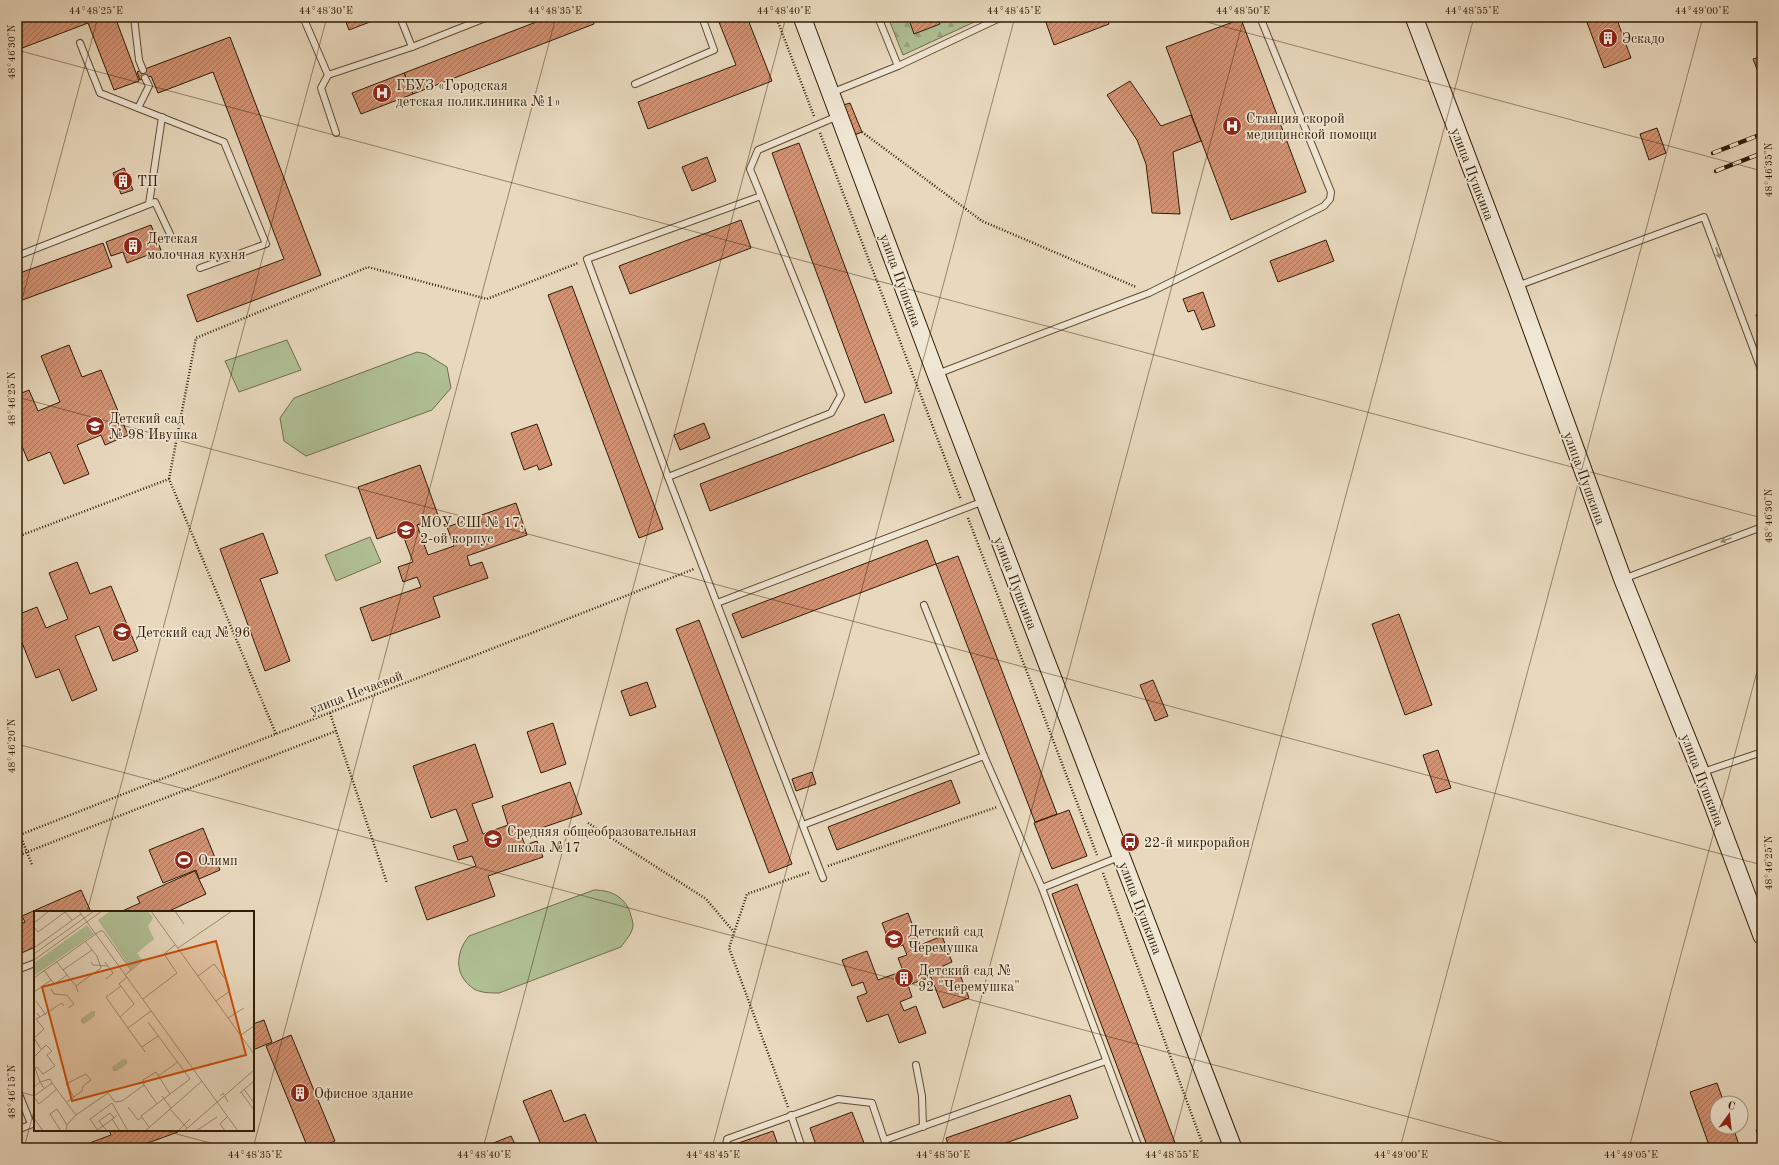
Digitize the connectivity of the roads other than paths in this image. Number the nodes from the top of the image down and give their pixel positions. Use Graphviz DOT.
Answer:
graph roads {
  1 [pos="134,17"];
  2 [pos="303,17"];
  3 [pos="400,17"];
  4 [pos="488,17"];
  5 [pos="702,17"];
  6 [pos="802,17"];
  7 [pos="878,17"];
  8 [pos="1002,17"];
  9 [pos="1260,17"];
  10 [pos="1414,17"];
  11 [pos="80,43"];
  12 [pos="412,46"];
  13 [pos="898,66"];
  14 [pos="142,70"];
  15 [pos="328,75"];
  16 [pos="145,78"];
  17 [pos="635,84"];
  18 [pos="831,93"];
  19 [pos="138,108"];
  20 [pos="839,115"];
  21 [pos="162,117"];
  22 [pos="336,133"];
  23 [pos="761,196"];
  24 [pos="149,204"];
  25 [pos="170,234"];
  26 [pos="17,256"];
  27 [pos="200,268"];
  28 [pos="1516,286"];
  29 [pos="1762,372"];
  30 [pos="936,374"];
  31 [pos="668,477"];
  32 [pos="985,501"];
  33 [pos="1762,527"];
  34 [pos="1623,580"];
  35 [pos="717,603"];
  36 [pos="924,605"];
  37 [pos="1762,752"];
  38 [pos="984,756"];
  39 [pos="1701,773"];
  40 [pos="803,825"];
  41 [pos="1121,856"];
  42 [pos="823,878"];
  43 [pos="1042,888"];
  44 [pos="1762,936"];
  45 [pos="34,963"];
  46 [pos="17,970"];
  47 [pos="1106,1061"];
  48 [pos="916,1065"];
  49 [pos="17,1089"];
  50 [pos="791,1115"];
  51 [pos="33,1123"];
  52 [pos="923,1127"];
  53 [pos="17,1130"];
  54 [pos="885,1140"];
  55 [pos="726,1148"];
  56 [pos="802,1148"];
  57 [pos="887,1148"];
  58 [pos="1139,1148"];
  59 [pos="1233,1148"];
  1 -- 14 [label="lane"];
  2 -- 15 [label="lane"];
  3 -- 12 [label="lane"];
  4 -- 12 [label="lane"];
  5 -- 17 [label="lane"];
  6 -- 18 [label="street, улица Пушкина"];
  7 -- 13 [label="lane"];
  8 -- 13 [label="lane"];
  9 -- 30 [label="lane"];
  10 -- 28 [label="street, улица Пушкина"];
  11 -- 19 [label="lane"];
  12 -- 15 [label="lane"];
  13 -- 18 [label="lane"];
  15 -- 22 [label="lane"];
  16 -- 19 [label="lane"];
  18 -- 20 [label="street, улица Пушкина"];
  19 -- 21 [label="lane"];
  20 -- 23 [label="lane"];
  20 -- 30 [label="street, улица Пушкина"];
  21 -- 24 [label="lane"];
  21 -- 27 [label="lane"];
  23 -- 31 [label="lane"];
  23 -- 31 [label="lane"];
  24 -- 25 [label="lane"];
  24 -- 26 [label="lane"];
  28 -- 29 [label="lane, one-way"];
  28 -- 34 [label="street, улица Пушкина"];
  30 -- 32 [label="street, улица Пушкина"];
  31 -- 35 [label="lane"];
  32 -- 35 [label="lane"];
  32 -- 41 [label="street, улица Пушкина"];
  33 -- 34 [label="lane, one-way"];
  34 -- 39 [label="street, улица Пушкина"];
  35 -- 40 [label="lane"];
  36 -- 38 [label="lane"];
  37 -- 39 [label="lane"];
  38 -- 40 [label="lane"];
  38 -- 43 [label="lane"];
  39 -- 44 [label="street, улица Пушкина"];
  40 -- 42 [label="lane"];
  41 -- 43 [label="lane"];
  41 -- 59 [label="street, улица Пушкина"];
  43 -- 47 [label="lane"];
  45 -- 46 [label="lane"];
  47 -- 52 [label="lane"];
  47 -- 58 [label="lane"];
  48 -- 52 [label="lane"];
  49 -- 51 [label="lane"];
  50 -- 54 [label="lane"];
  50 -- 55 [label="lane"];
  50 -- 56 [label="lane"];
  51 -- 53 [label="lane"];
  52 -- 54 [label="lane"];
  54 -- 57 [label="lane"];
}
